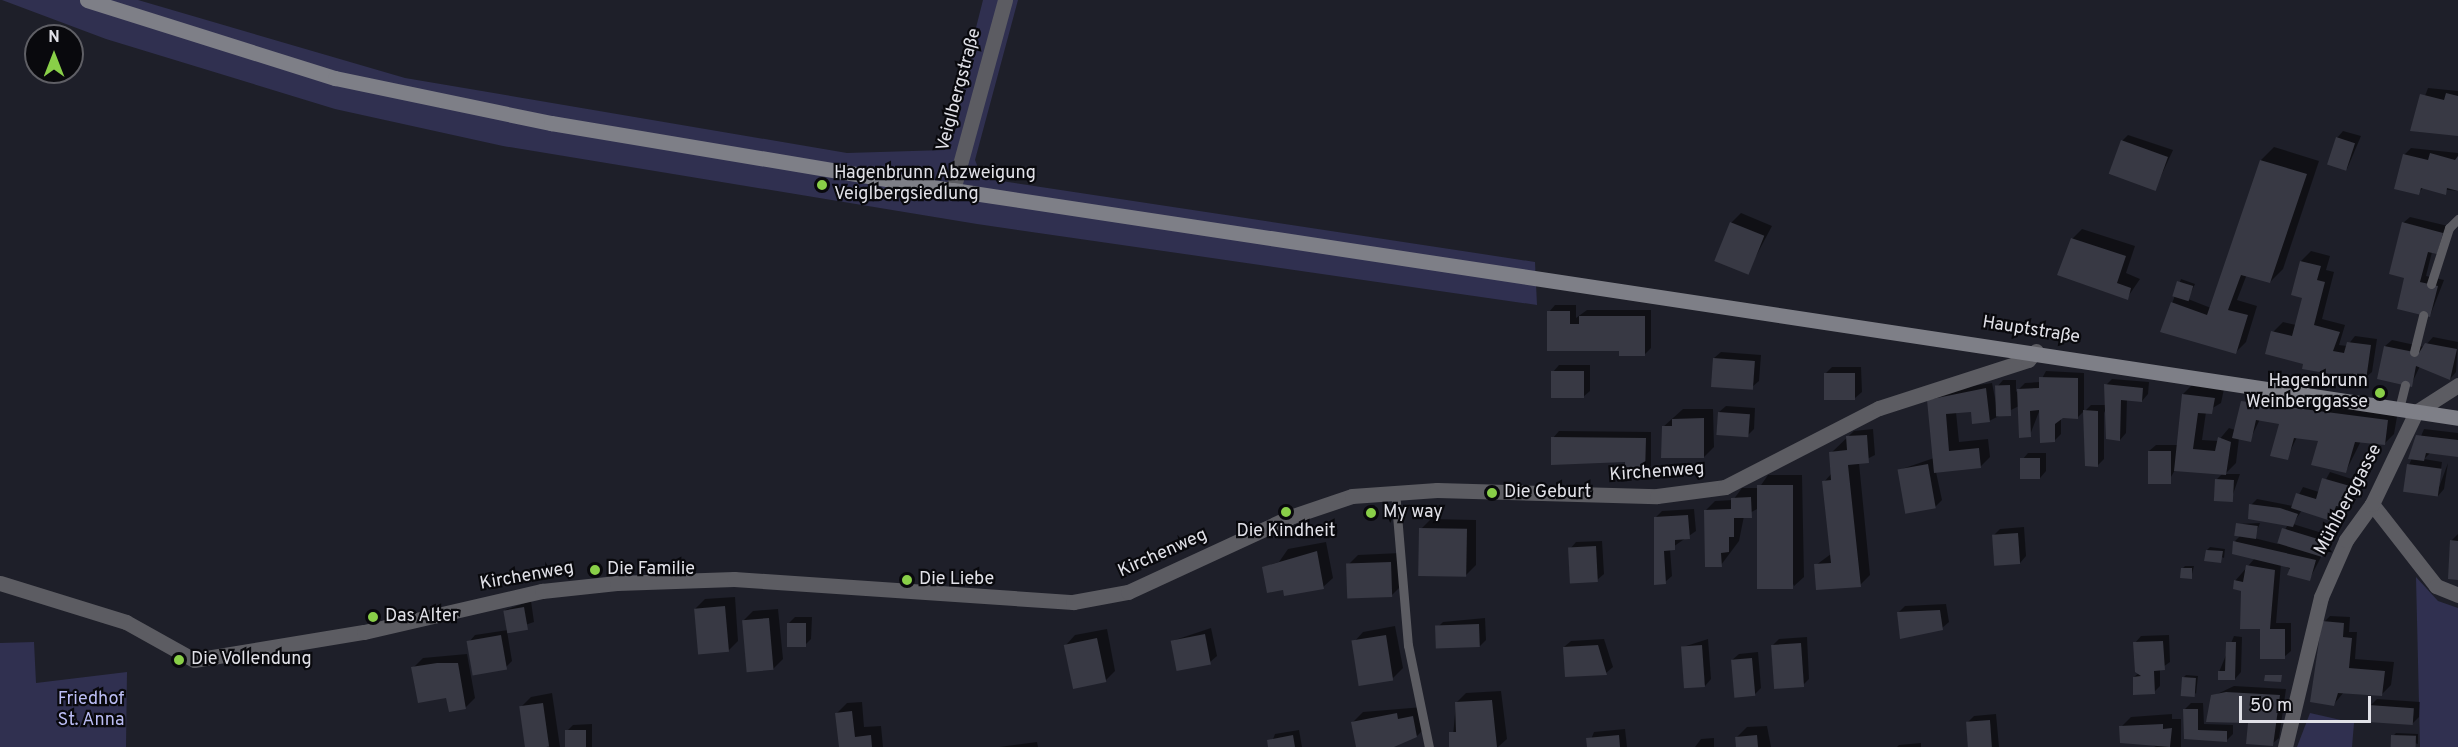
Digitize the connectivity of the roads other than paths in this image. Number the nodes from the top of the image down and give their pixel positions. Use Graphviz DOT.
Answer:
graph roads {
  1 [pos="87,0"];
  2 [pos="1005,0"];
  3 [pos="952,190"];
  4 [pos="2458,219"];
  5 [pos="2431,284"];
  6 [pos="2423,315"];
  7 [pos="2036,351"];
  8 [pos="2414,352"];
  9 [pos="2458,385"];
  10 [pos="2406,386"];
  11 [pos="2399,409"];
  12 [pos="2416,412"];
  13 [pos="2458,418"];
  14 [pos="1395,491"];
  15 [pos="2372,504"];
  16 [pos="0,583"];
  17 [pos="2458,595"];
  18 [pos="1429,747"];
  19 [pos="2285,747"];
  1 -- 3 [label="main road, Hauptstraße"];
  2 -- 3 [label="street, Veiglbergstraße"];
  3 -- 7 [label="main road, Hauptstraße"];
  4 -- 5 [label="lane"];
  6 -- 8 [label="lane"];
  7 -- 11 [label="main road, Hauptstraße"];
  7 -- 14 [label="street, Kirchenweg"];
  9 -- 12 [label="street"];
  10 -- 11 [label="lane"];
  11 -- 12 [label="main road, Hauptstraße"];
  12 -- 13 [label="main road, Hauptstraße"];
  12 -- 15 [label="street, Mühlberggasse"];
  14 -- 16 [label="street, Kirchenweg"];
  14 -- 18 [label="lane"];
  15 -- 17 [label="street"];
  15 -- 19 [label="street, Mühlberggasse"];
}
